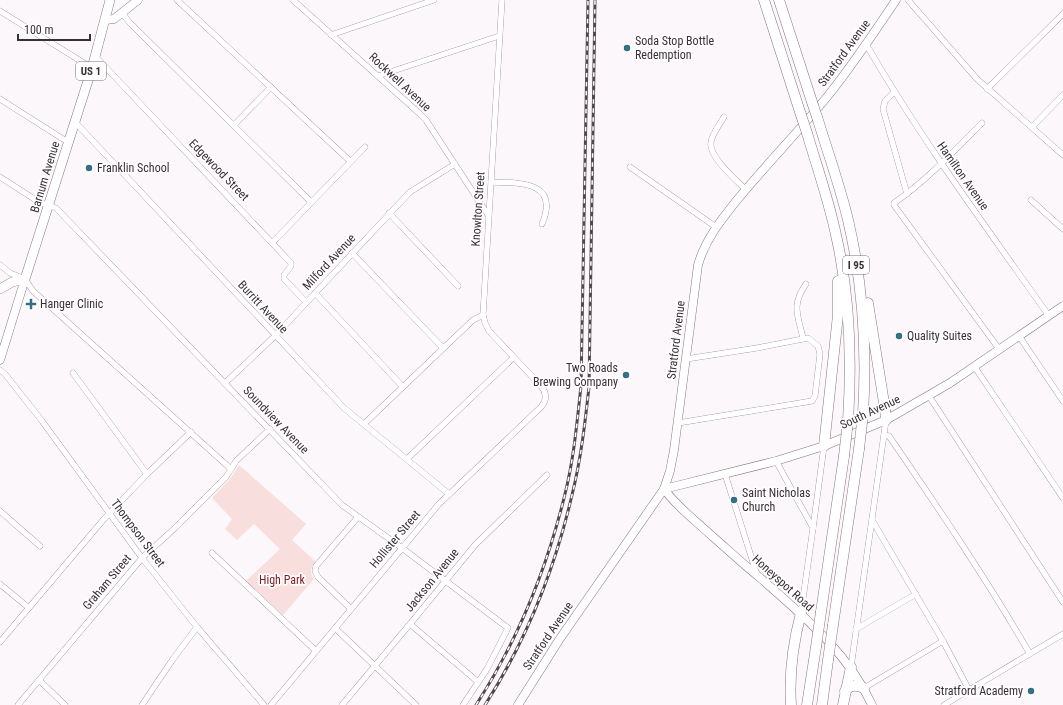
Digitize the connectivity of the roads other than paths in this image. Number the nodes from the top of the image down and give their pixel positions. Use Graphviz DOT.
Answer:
graph roads {
  1 [pos="109,0"];
  2 [pos="138,0"];
  3 [pos="177,0"];
  4 [pos="292,0"];
  5 [pos="434,0"];
  6 [pos="502,0"];
  7 [pos="762,0"];
  8 [pos="779,0"];
  9 [pos="782,0"];
  10 [pos="896,0"];
  11 [pos="908,0"];
  12 [pos="0,11"];
  13 [pos="122,13"];
  14 [pos="1063,14"];
  15 [pos="105,20"];
  16 [pos="790,34"];
  17 [pos="331,35"];
  18 [pos="499,36"];
  19 [pos="866,44"];
  20 [pos="95,56"];
  21 [pos="92,68"];
  22 [pos="378,76"];
  23 [pos="271,87"];
  24 [pos="987,89"];
  25 [pos="894,92"];
  26 [pos="1063,95"];
  27 [pos="0,99"];
  28 [pos="724,117"];
  29 [pos="75,122"];
  30 [pos="982,123"];
  31 [pos="234,125"];
  32 [pos="1032,127"];
  33 [pos="69,141"];
  34 [pos="365,147"];
  35 [pos="1063,155"];
  36 [pos="350,161"];
  37 [pos="455,164"];
  38 [pos="941,164"];
  39 [pos="630,167"];
  40 [pos="0,177"];
  41 [pos="491,182"];
  42 [pos="746,190"];
  43 [pos="907,194"];
  44 [pos="1031,200"];
  45 [pos="311,202"];
  46 [pos="48,205"];
  47 [pos="389,213"];
  48 [pos="488,215"];
  49 [pos="833,219"];
  50 [pos="848,220"];
  51 [pos="542,224"];
  52 [pos="716,227"];
  53 [pos="1063,230"];
  54 [pos="272,243"];
  55 [pos="352,253"];
  56 [pos="0,265"];
  57 [pos="25,279"];
  58 [pos="806,284"];
  59 [pos="458,286"];
  60 [pos="0,289"];
  61 [pos="315,293"];
  62 [pos="306,302"];
  63 [pos="1063,306"];
  64 [pos="483,315"];
  65 [pos="1049,316"];
  66 [pos="275,336"];
  67 [pos="1019,336"];
  68 [pos="803,338"];
  69 [pos="443,348"];
  70 [pos="999,349"];
  71 [pos="514,358"];
  72 [pos="686,359"];
  73 [pos="0,360"];
  74 [pos="974,366"];
  75 [pos="0,370"];
  76 [pos="73,373"];
  77 [pos="225,383"];
  78 [pos="403,387"];
  79 [pos="546,396"];
  80 [pos="929,396"];
  81 [pos="1063,401"];
  82 [pos="886,420"];
  83 [pos="678,423"];
  84 [pos="364,424"];
  85 [pos="270,430"];
  86 [pos="192,432"];
  87 [pos="884,435"];
  88 [pos="824,446"];
  89 [pos="407,459"];
  90 [pos="776,461"];
  91 [pos="231,470"];
  92 [pos="147,474"];
  93 [pos="725,474"];
  94 [pos="547,475"];
  95 [pos="664,489"];
  96 [pos="449,494"];
  97 [pos="1063,498"];
  98 [pos="0,512"];
  99 [pos="109,514"];
  100 [pos="358,518"];
  101 [pos="872,520"];
  102 [pos="813,528"];
  103 [pos="40,546"];
  104 [pos="402,548"];
  105 [pos="212,553"];
  106 [pos="142,558"];
  107 [pos="758,577"];
  108 [pos="445,582"];
  109 [pos="0,584"];
  110 [pos="916,594"];
  111 [pos="1063,602"];
  112 [pos="29,608"];
  113 [pos="351,609"];
  114 [pos="801,613"];
  115 [pos="410,624"];
  116 [pos="197,627"];
  117 [pos="335,628"];
  118 [pos="856,629"];
  119 [pos="1063,634"];
  120 [pos="943,641"];
  121 [pos="0,642"];
  122 [pos="316,651"];
  123 [pos="1030,654"];
  124 [pos="375,666"];
  125 [pos="851,667"];
  126 [pos="39,680"];
  127 [pos="478,682"];
  128 [pos="864,688"];
  129 [pos="969,690"];
  130 [pos="845,691"];
  131 [pos="18,705"];
  132 [pos="65,705"];
  133 [pos="142,705"];
  134 [pos="264,705"];
  135 [pos="271,705"];
  136 [pos="342,705"];
  137 [pos="416,705"];
  138 [pos="463,705"];
  139 [pos="518,705"];
  140 [pos="791,705"];
  141 [pos="807,705"];
  142 [pos="822,705"];
  143 [pos="843,705"];
  144 [pos="872,705"];
  145 [pos="944,705"];
  1 -- 15 [label="main road, Barnum Avenue / US 1"];
  2 -- 13 [label="main road"];
  3 -- 23 [label="street"];
  4 -- 17 [label="street, Rockwell Avenue"];
  5 -- 17 [label="street"];
  6 -- 18 [label="street, Knowlton Street"];
  7 -- 49 [label="highway, I 95, bridge"];
  8 -- 16 [label="highway, I 95"];
  9 -- 16 [label="highway"];
  10 -- 19 [label="main road, Stratford Avenue"];
  11 -- 24 [label="street"];
  12 -- 21 [label="street"];
  13 -- 15 [label="main road"];
  13 -- 31 [label="street"];
  14 -- 24 [label="street"];
  15 -- 20 [label="main road, Barnum Avenue / US 1"];
  16 -- 50 [label="highway, I 95, bridge"];
  17 -- 22 [label="street, Rockwell Avenue"];
  18 -- 22 [label="street"];
  18 -- 41 [label="street, Knowlton Street"];
  19 -- 25 [label="street, Hamilton Avenue"];
  19 -- 42 [label="main road, Stratford Avenue"];
  20 -- 21 [label="main road, Barnum Avenue / US 1"];
  20 -- 54 [label="street, Edgewood Street"];
  21 -- 29 [label="main road, Barnum Avenue / US 1"];
  22 -- 37 [label="street, Rockwell Avenue"];
  23 -- 31 [label="street"];
  23 -- 36 [label="street"];
  24 -- 32 [label="street"];
  25 -- 38 [label="street, Hamilton Avenue"];
  25 -- 43 [label="street"];
  26 -- 32 [label="street"];
  27 -- 33 [label="street"];
  28 -- 42 [label="street"];
  29 -- 33 [label="main road, Barnum Avenue / US 1"];
  29 -- 66 [label="street, Burritt Avenue"];
  30 -- 38 [label="street"];
  31 -- 45 [label="street"];
  32 -- 35 [label="street"];
  33 -- 46 [label="main road, Barnum Avenue / US 1"];
  34 -- 36 [label="street"];
  36 -- 45 [label="street"];
  37 -- 47 [label="street, Milford Avenue"];
  37 -- 48 [label="street, Rockwell Avenue"];
  38 -- 43 [label="street"];
  38 -- 65 [label="street, Hamilton Avenue"];
  39 -- 52 [label="street"];
  40 -- 46 [label="street, Soundview Avenue"];
  41 -- 48 [label="street, Knowlton Street"];
  41 -- 51 [label="street"];
  42 -- 52 [label="main road, Stratford Avenue"];
  43 -- 70 [label="street"];
  44 -- 53 [label="street"];
  45 -- 54 [label="street"];
  46 -- 57 [label="main road, Barnum Avenue / US 1"];
  46 -- 77 [label="street, Soundview Avenue"];
  47 -- 55 [label="street, Milford Avenue"];
  47 -- 59 [label="street"];
  48 -- 64 [label="street, Knowlton Street"];
  49 -- 88 [label="highway"];
  49 -- 141 [label="highway, I 95, bridge"];
  50 -- 82 [label="highway"];
  50 -- 142 [label="highway, I 95, bridge"];
  52 -- 72 [label="main road, Stratford Avenue"];
  54 -- 62 [label="street, Edgewood Street"];
  55 -- 61 [label="street, Milford Avenue"];
  55 -- 69 [label="street"];
  56 -- 57 [label="street"];
  57 -- 60 [label="main road"];
  57 -- 73 [label="main road, Barnum Avenue"];
  57 -- 86 [label="street"];
  58 -- 68 [label="street"];
  61 -- 62 [label="street, Milford Avenue"];
  61 -- 78 [label="street"];
  62 -- 66 [label="street, Milford Avenue"];
  63 -- 65 [label="main road, South Avenue"];
  64 -- 69 [label="street"];
  64 -- 71 [label="street, Knowlton Street"];
  65 -- 67 [label="main road, South Avenue"];
  66 -- 77 [label="street, Milford Avenue"];
  66 -- 84 [label="street, Burritt Avenue"];
  67 -- 70 [label="main road, South Avenue"];
  67 -- 81 [label="street"];
  68 -- 72 [label="street"];
  68 -- 83 [label="street"];
  69 -- 78 [label="street"];
  70 -- 74 [label="main road, South Avenue"];
  71 -- 79 [label="street, Knowlton Street"];
  71 -- 89 [label="street"];
  72 -- 83 [label="main road, Stratford Avenue"];
  74 -- 80 [label="main road, South Avenue"];
  74 -- 97 [label="street"];
  75 -- 99 [label="street, Thompson Street"];
  76 -- 92 [label="street"];
  77 -- 85 [label="street, Soundview Avenue"];
  78 -- 84 [label="street"];
  79 -- 96 [label="street, Hollister Street"];
  80 -- 82 [label="main road, South Avenue"];
  80 -- 111 [label="street"];
  82 -- 87 [label="street"];
  82 -- 88 [label="main road, South Avenue"];
  83 -- 95 [label="main road, Stratford Avenue"];
  84 -- 89 [label="street, Burritt Avenue"];
  85 -- 91 [label="street, Graham Street"];
  85 -- 100 [label="street, Soundview Avenue"];
  86 -- 91 [label="street"];
  86 -- 92 [label="street"];
  87 -- 101 [label="street"];
  87 -- 123 [label="street"];
  88 -- 90 [label="main road, South Avenue"];
  88 -- 102 [label="street"];
  89 -- 96 [label="street, Burritt Avenue"];
  90 -- 93 [label="main road, South Avenue"];
  90 -- 102 [label="street"];
  91 -- 106 [label="street, Graham Street"];
  92 -- 99 [label="street"];
  93 -- 95 [label="main road, South Avenue"];
  93 -- 107 [label="street"];
  94 -- 108 [label="street, Jackson Avenue"];
  95 -- 107 [label="main road, Honeyspot Road"];
  95 -- 139 [label="main road, Stratford Avenue"];
  96 -- 104 [label="street, Hollister Street"];
  98 -- 103 [label="street"];
  99 -- 106 [label="street, Thompson Street"];
  99 -- 112 [label="street"];
  100 -- 104 [label="street, Soundview Avenue"];
  100 -- 113 [label="street"];
  101 -- 110 [label="street"];
  101 -- 118 [label="street"];
  102 -- 114 [label="street"];
  104 -- 108 [label="street, Soundview Avenue"];
  104 -- 113 [label="street, Hollister Street"];
  105 -- 122 [label="street"];
  106 -- 116 [label="street, Thompson Street"];
  106 -- 126 [label="street, Graham Street"];
  107 -- 114 [label="main road, Honeyspot Road"];
  108 -- 115 [label="street, Jackson Avenue"];
  108 -- 127 [label="street, Soundview Avenue"];
  109 -- 112 [label="street"];
  110 -- 118 [label="street"];
  110 -- 120 [label="street"];
  112 -- 121 [label="street"];
  113 -- 117 [label="street, Hollister Street"];
  114 -- 125 [label="main road, Honeyspot Road"];
  114 -- 140 [label="highway"];
  115 -- 124 [label="street, Jackson Avenue"];
  115 -- 127 [label="street"];
  116 -- 133 [label="street"];
  116 -- 134 [label="street, Thompson Street"];
  117 -- 122 [label="street, Hollister Street"];
  117 -- 124 [label="street"];
  118 -- 125 [label="street"];
  119 -- 123 [label="street"];
  120 -- 128 [label="street"];
  120 -- 129 [label="street"];
  122 -- 135 [label="street, Hollister Street"];
  123 -- 129 [label="street"];
  124 -- 136 [label="street, Jackson Avenue"];
  124 -- 137 [label="street"];
  125 -- 128 [label="main road, Honeyspot Road"];
  125 -- 130 [label="highway"];
  126 -- 131 [label="street, Graham Street"];
  126 -- 132 [label="street"];
  127 -- 138 [label="street"];
  128 -- 130 [label="highway"];
  128 -- 144 [label="main road, Honeyspot Road"];
  129 -- 145 [label="street"];
  130 -- 143 [label="highway"];
}
